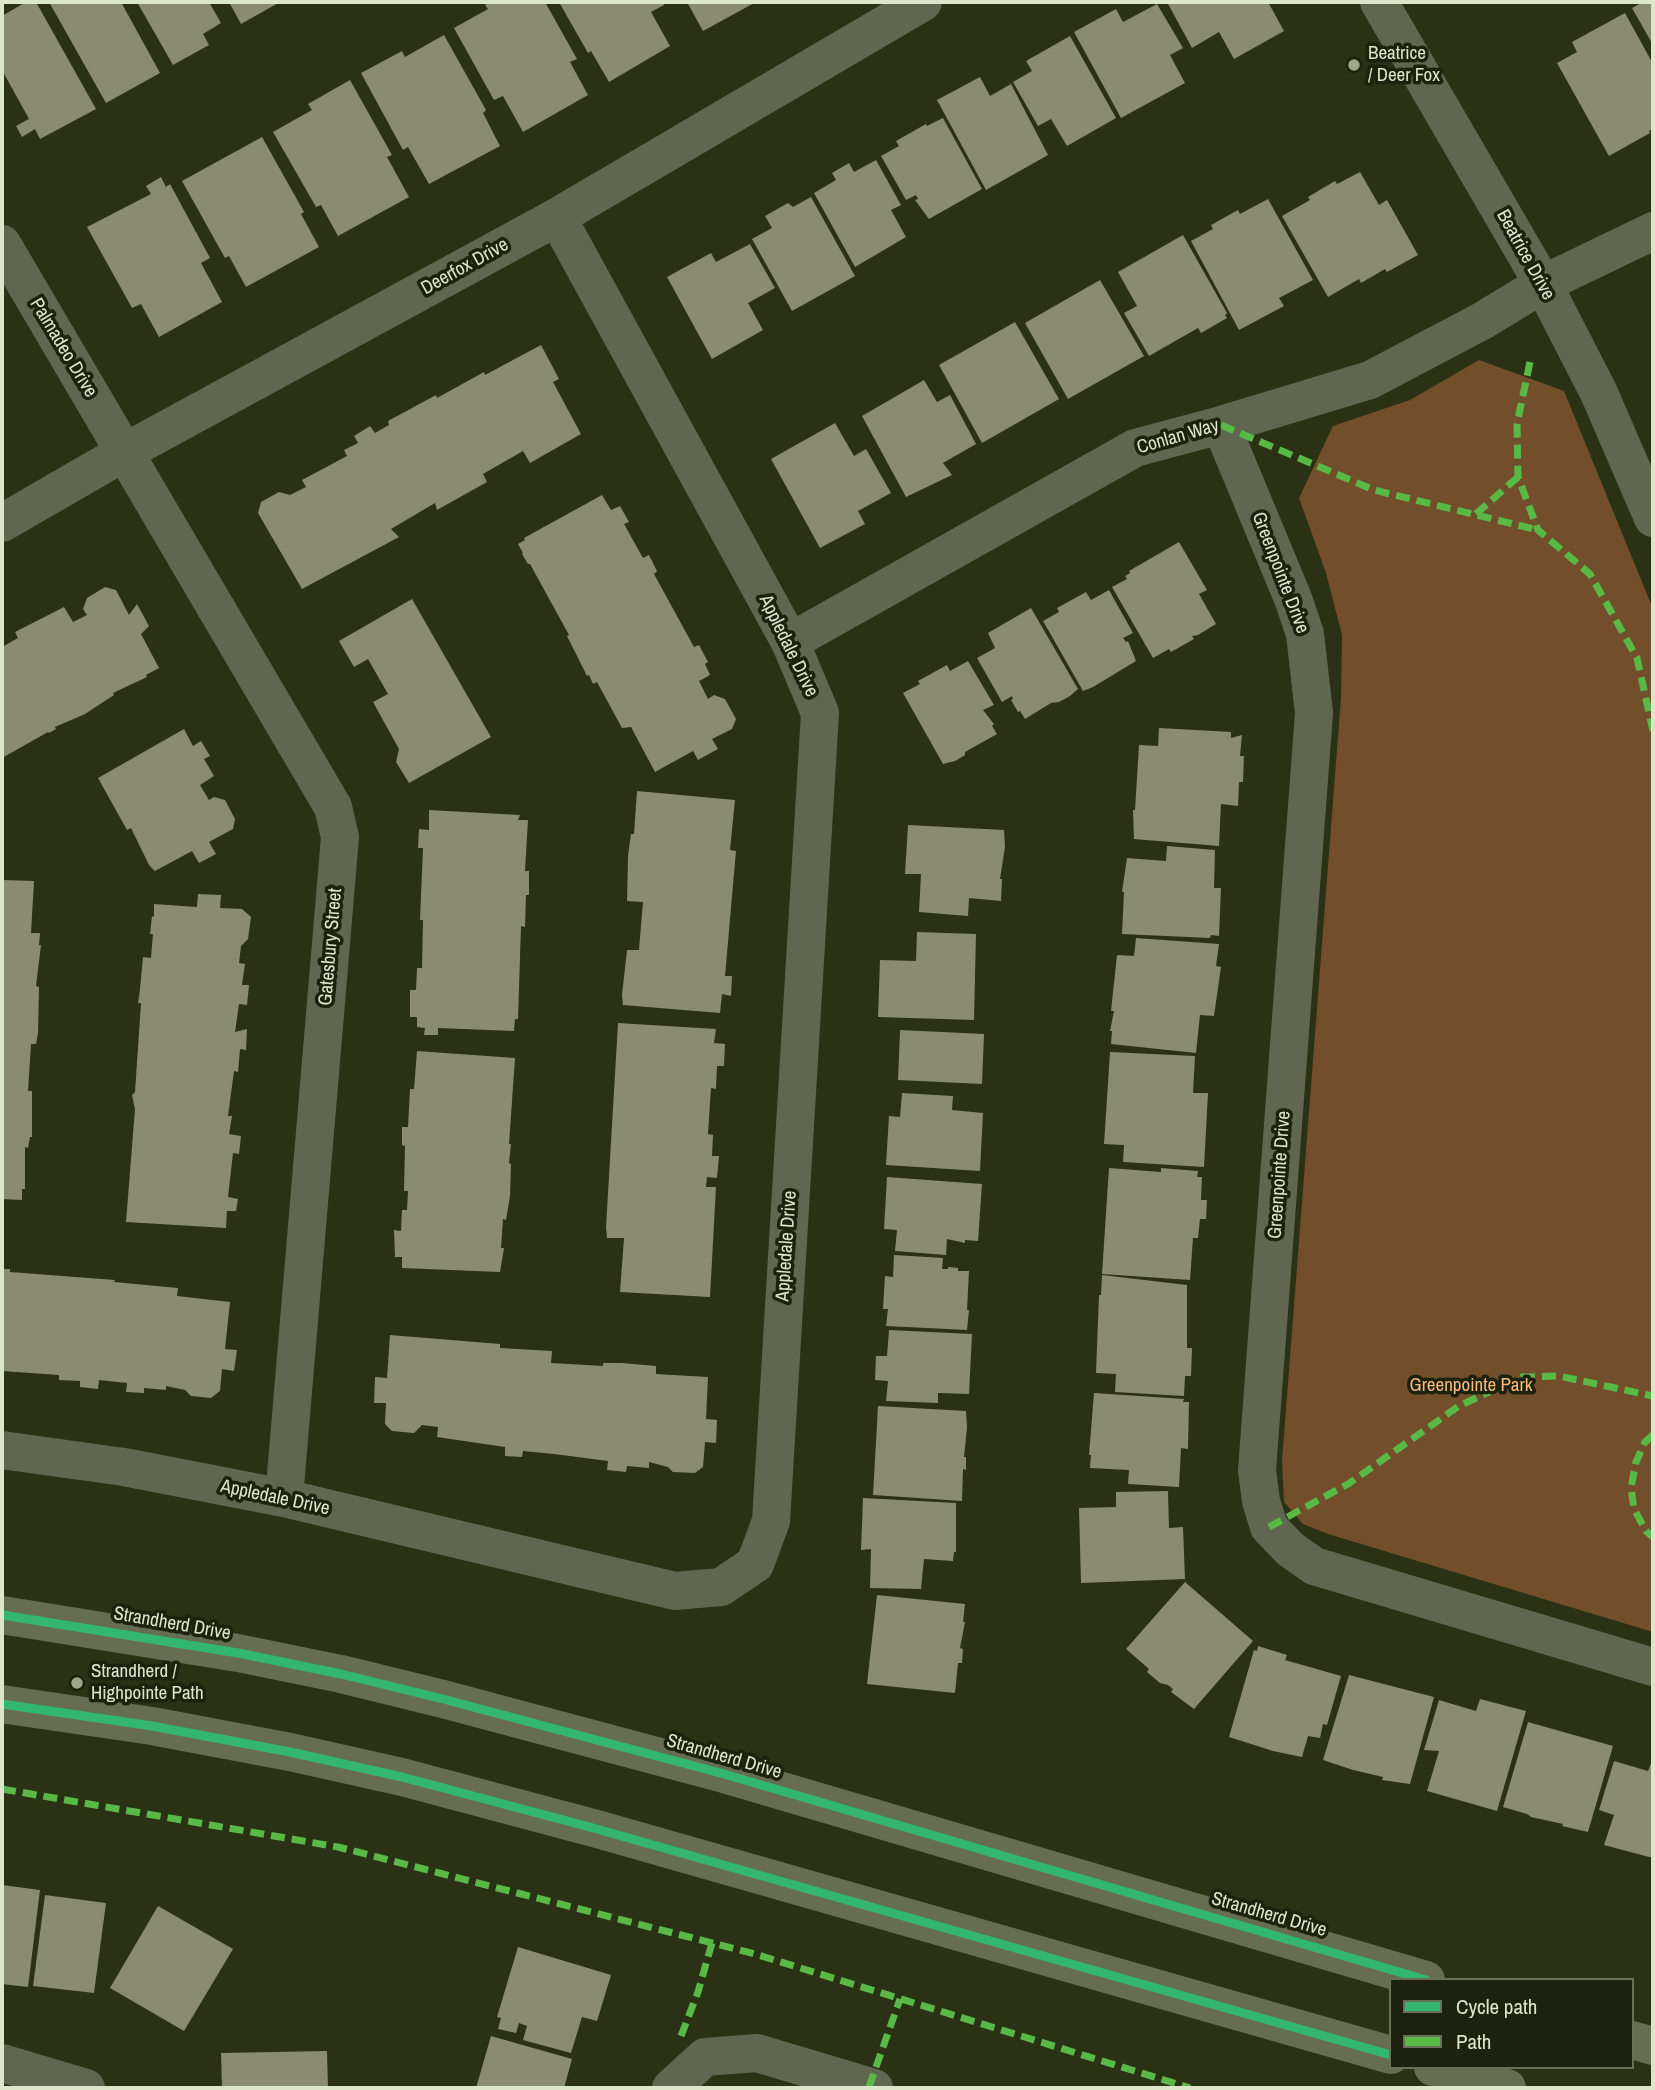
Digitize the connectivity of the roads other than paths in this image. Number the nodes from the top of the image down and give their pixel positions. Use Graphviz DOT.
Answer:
graph roads {
  1 [pos="923,2"];
  2 [pos="1380,2"];
  3 [pos="557,217"];
  4 [pos="1653,231"];
  5 [pos="2,244"];
  6 [pos="1543,285"];
  7 [pos="1221,425"];
  8 [pos="125,452"];
  9 [pos="1653,518"];
  10 [pos="2,523"];
  11 [pos="790,642"];
  12 [pos="2,1450"];
  13 [pos="284,1498"];
  14 [pos="2,1615"];
  15 [pos="1653,1667"];
  16 [pos="2,1704"];
  17 [pos="1419,1978"];
  18 [pos="1634,2041"];
  19 [pos="1653,2046"];
  20 [pos="1389,2054"];
  21 [pos="2,2063"];
  22 [pos="1440,2069"];
  23 [pos="86,2088"];
  24 [pos="671,2088"];
  25 [pos="874,2088"];
  26 [pos="1507,2088"];
  1 -- 3 [label="street, Deerfox Drive"];
  2 -- 6 [label="street, Beatrice Drive"];
  3 -- 8 [label="street, Deerfox Drive"];
  3 -- 11 [label="street, Appledale Drive"];
  4 -- 6 [label="street, Conlan Way"];
  5 -- 8 [label="street, Palmadeo Drive"];
  6 -- 7 [label="street, Conlan Way"];
  6 -- 9 [label="street, Beatrice Drive"];
  7 -- 11 [label="street, Conlan Way"];
  7 -- 15 [label="street, Greenpointe Drive"];
  8 -- 10 [label="street, Deerfox Drive"];
  8 -- 13 [label="street, Gatesbury Street"];
  11 -- 13 [label="street, Appledale Drive"];
  12 -- 13 [label="street, Appledale Drive"];
  14 -- 17 [label="main road, Strandherd Drive"];
  16 -- 20 [label="main road"];
  18 -- 19 [label="main road"];
  21 -- 23 [label="street"];
  22 -- 26 [label="main road"];
  24 -- 25 [label="street"];
}
